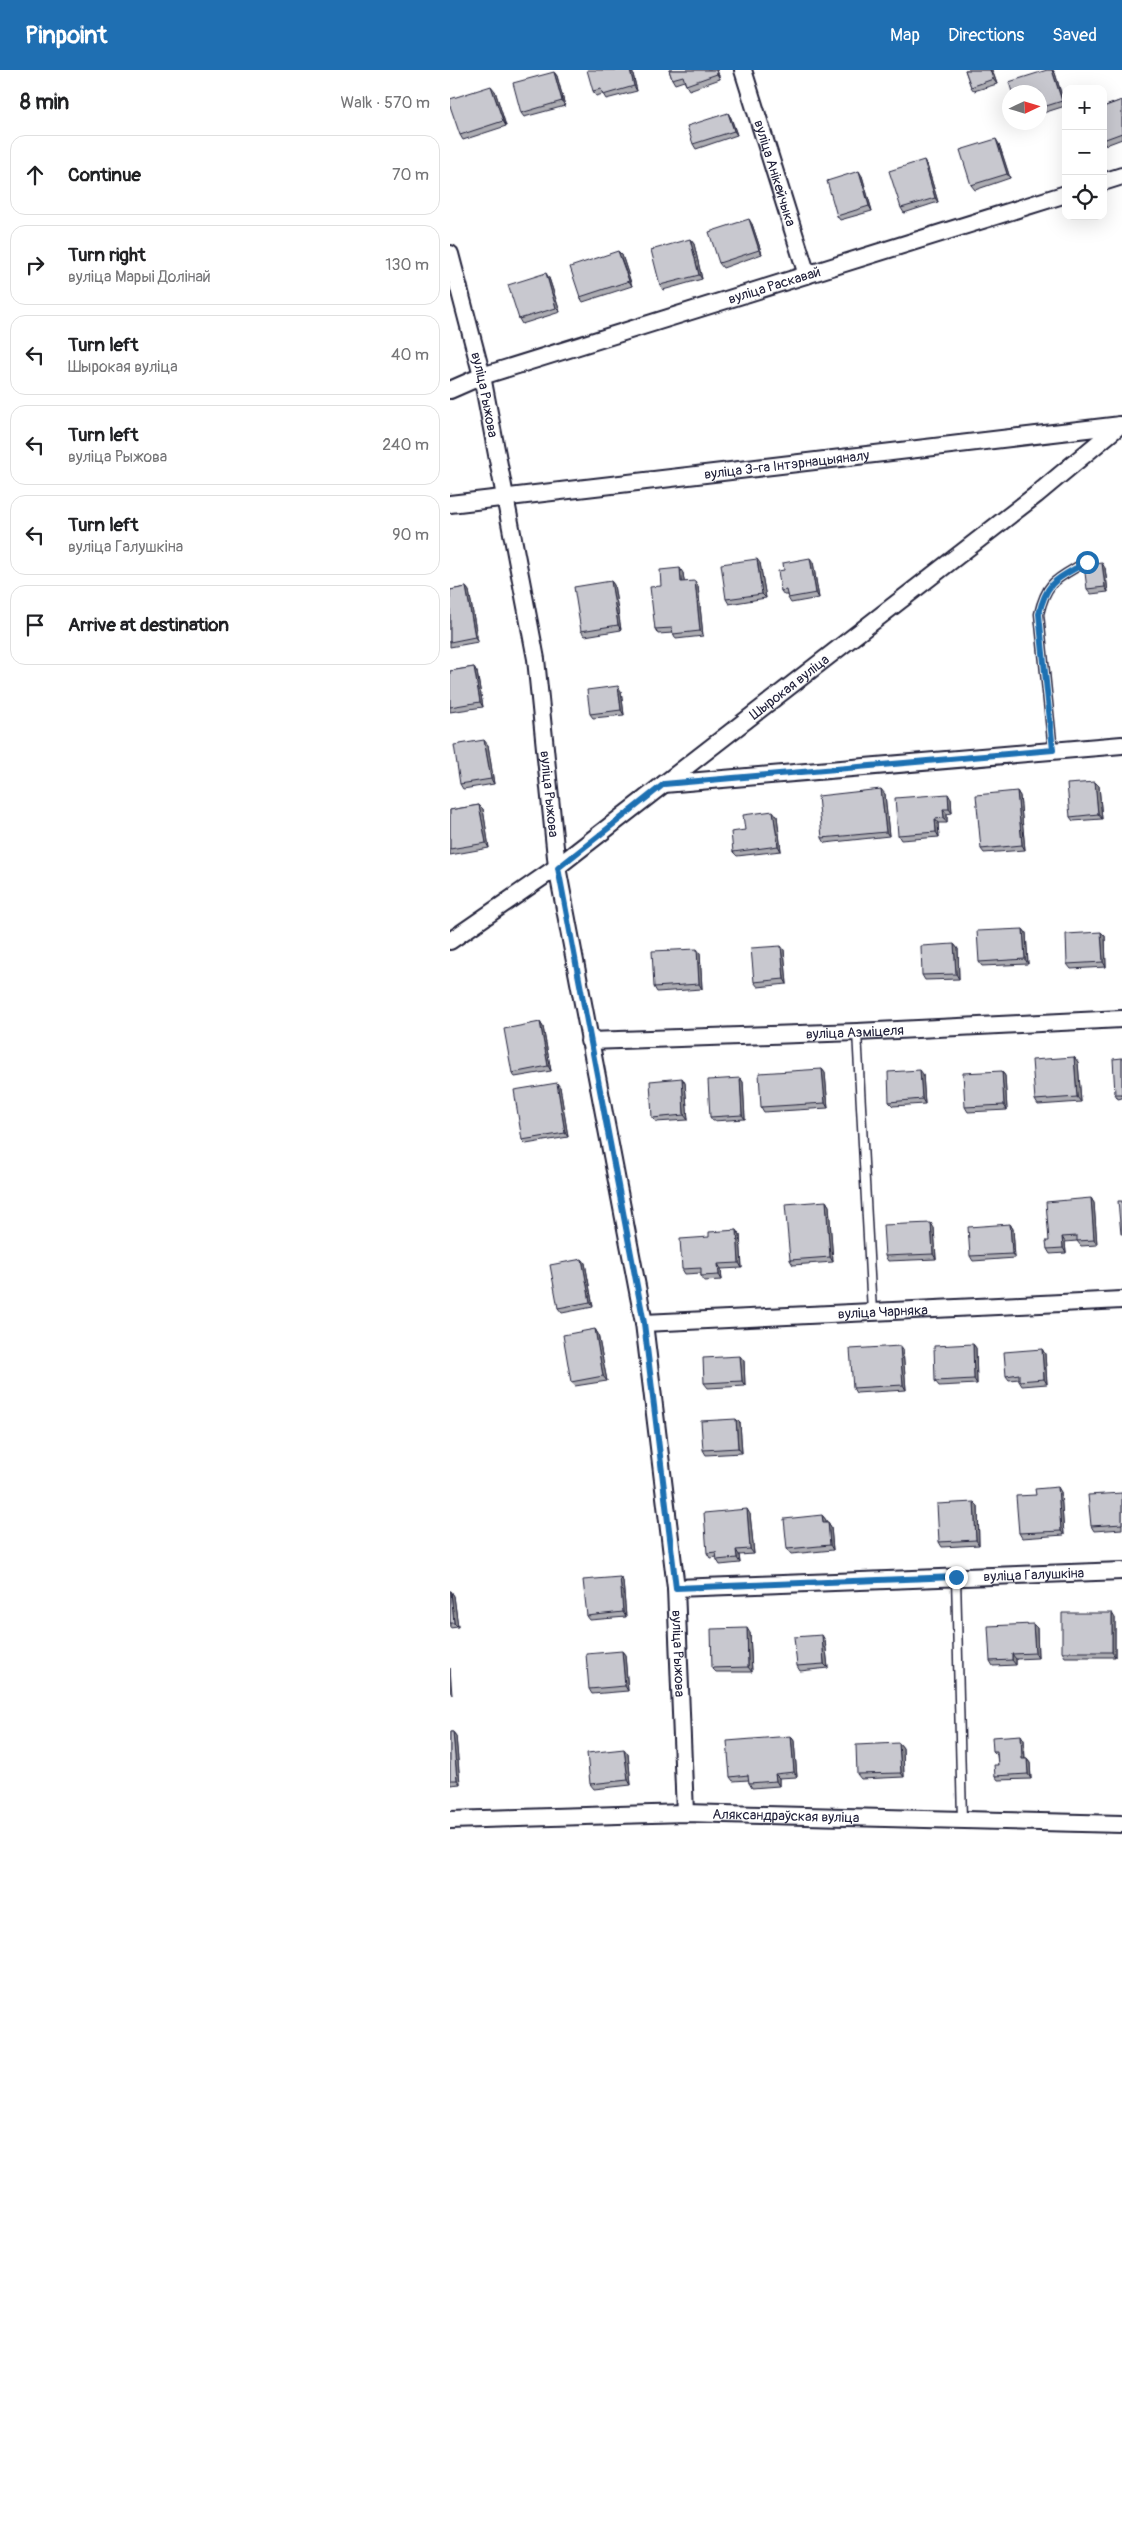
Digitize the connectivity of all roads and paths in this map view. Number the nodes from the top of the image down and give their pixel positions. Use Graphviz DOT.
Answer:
graph roads {
  1 [pos="743,70"];
  2 [pos="1122,176"];
  3 [pos="1107,181"];
  4 [pos="1062,195"];
  5 [pos="450,254"];
  6 [pos="807,275"];
  7 [pos="482,376"];
  8 [pos="450,390"];
  9 [pos="1121,424"];
  10 [pos="505,498"];
  11 [pos="450,504"];
  12 [pos="1087,562"];
  13 [pos="1122,745"];
  14 [pos="1053,750"];
  15 [pos="664,784"];
  16 [pos="558,868"];
  17 [pos="450,941"];
  18 [pos="1122,1019"];
  19 [pos="857,1032"];
  20 [pos="589,1041"];
  21 [pos="1122,1300"];
  22 [pos="872,1312"];
  23 [pos="644,1323"];
  24 [pos="1122,1571"];
  25 [pos="956,1577"];
  26 [pos="676,1588"];
  27 [pos="684,1813"];
  28 [pos="450,1820"];
  29 [pos="962,1820"];
  30 [pos="1122,1824"];
  1 -- 6 [label="street, вуліца Анікейчыка"];
  2 -- 3 [label="street"];
  4 -- 6 [label="street, вуліца Раскавай"];
  5 -- 7 [label="street, вуліца Рыжова"];
  6 -- 7 [label="street, вуліца Раскавай"];
  7 -- 8 [label="street, вуліца Раскавай"];
  7 -- 10 [label="street, вуліца Рыжова"];
  9 -- 10 [label="street, вуліца 3-га Інтэрнацыяналу"];
  9 -- 15 [label="street, Шырокая вуліца"];
  10 -- 11 [label="street, вуліца 3-га Інтэрнацыяналу"];
  10 -- 16 [label="street, вуліца Рыжова"];
  12 -- 14 [label="lane"];
  13 -- 14 [label="street"];
  14 -- 15 [label="street"];
  15 -- 16 [label="street, Шырокая вуліца"];
  16 -- 17 [label="street, Шырокая вуліца"];
  16 -- 20 [label="street, вуліца Рыжова"];
  18 -- 19 [label="street, вуліца Азміцеля"];
  19 -- 20 [label="street, вуліца Азміцеля"];
  19 -- 22 [label="lane"];
  20 -- 23 [label="street, вуліца Рыжова"];
  21 -- 22 [label="street, вуліца Чарняка"];
  22 -- 23 [label="street, вуліца Чарняка"];
  23 -- 26 [label="street, вуліца Рыжова"];
  24 -- 25 [label="street, вуліца Галушкіна"];
  25 -- 26 [label="street, вуліца Галушкіна"];
  25 -- 29 [label="lane"];
  26 -- 27 [label="street, вуліца Рыжова"];
  27 -- 28 [label="street, Аляксандраўская вуліца"];
  27 -- 29 [label="street, Аляксандраўская вуліца"];
  29 -- 30 [label="street, Аляксандраўская вуліца"];
}
